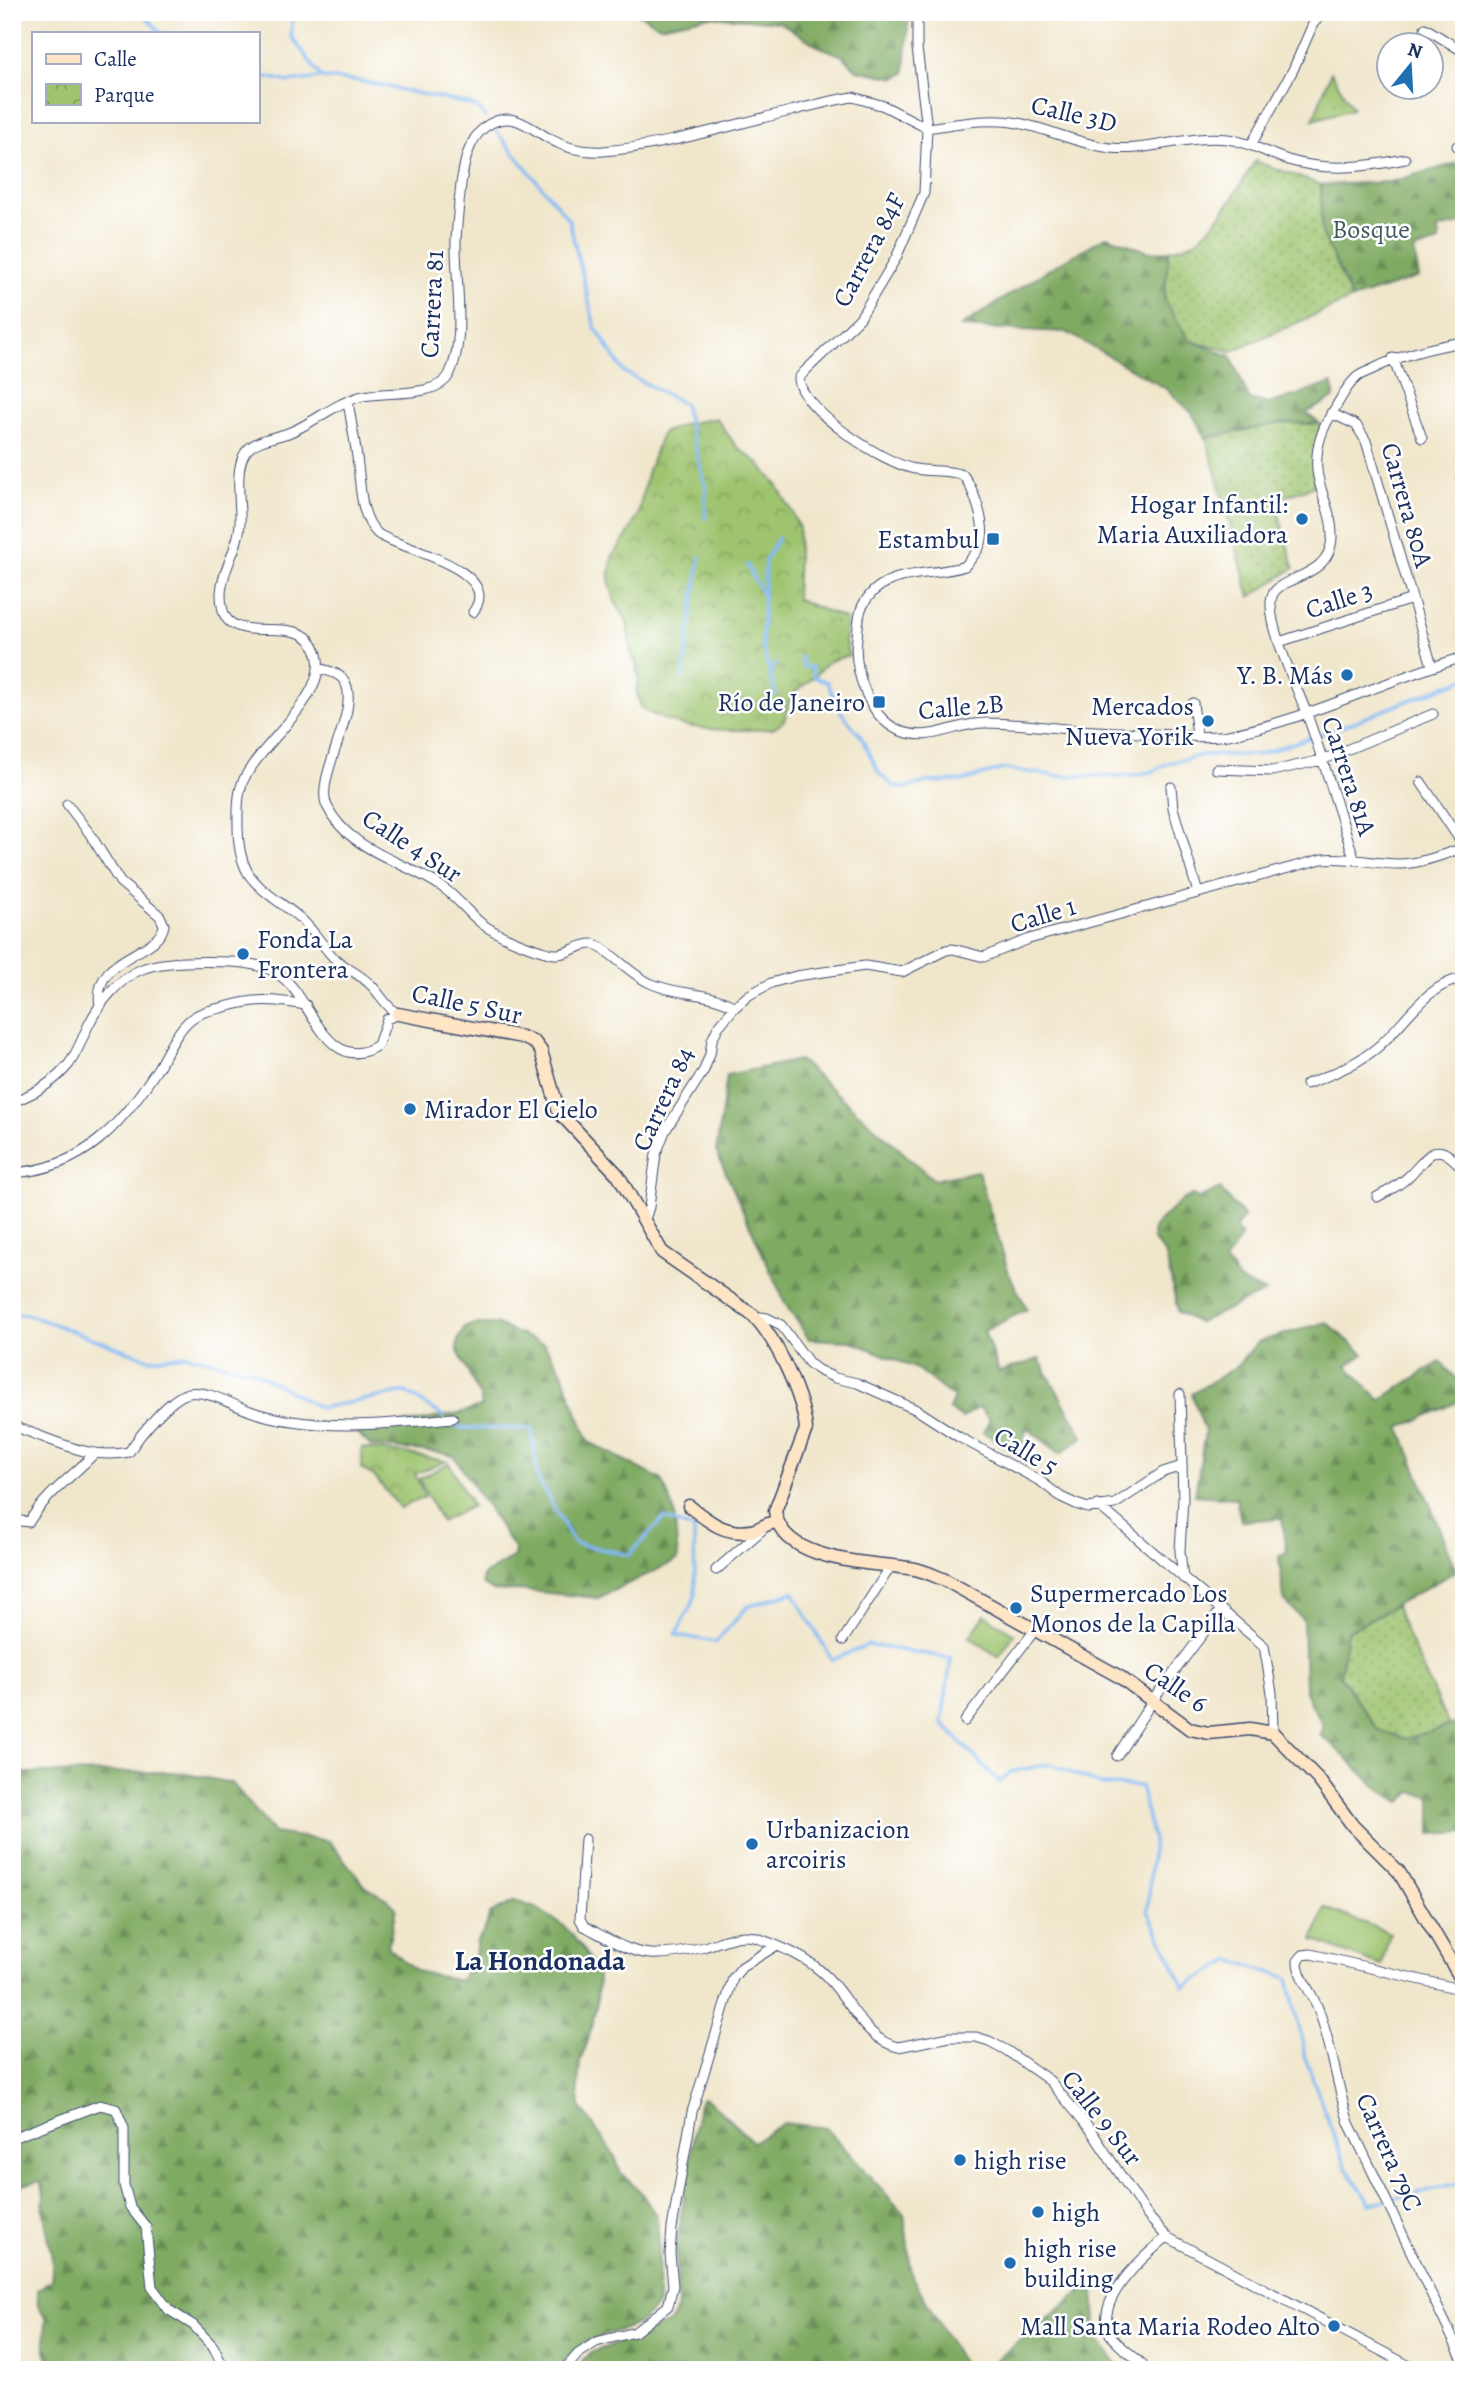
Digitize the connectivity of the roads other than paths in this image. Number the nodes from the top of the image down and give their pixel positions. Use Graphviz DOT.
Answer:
graph roads {
  1 [pos="917,12"];
  2 [pos="1323,12"];
  3 [pos="1425,28"];
  4 [pos="1464,52"];
  5 [pos="927,128"];
  6 [pos="1251,145"];
  7 [pos="1405,159"];
  8 [pos="1464,342"];
  9 [pos="1393,358"];
  10 [pos="348,401"];
  11 [pos="1331,413"];
  12 [pos="1422,438"];
  13 [pos="1461,478"];
  14 [pos="1464,490"];
  15 [pos="981,544"];
  16 [pos="1412,599"];
  17 [pos="474,612"];
  18 [pos="1279,642"];
  19 [pos="1464,657"];
  20 [pos="1432,667"];
  21 [pos="318,668"];
  22 [pos="1193,703"];
  23 [pos="1307,713"];
  24 [pos="1433,714"];
  25 [pos="1197,736"];
  26 [pos="1322,760"];
  27 [pos="1216,768"];
  28 [pos="1421,782"];
  29 [pos="1171,787"];
  30 [pos="67,804"];
  31 [pos="1464,847"];
  32 [pos="1354,858"];
  33 [pos="1198,894"];
  34 [pos="1464,978"];
  35 [pos="100,1006"];
  36 [pos="306,1006"];
  37 [pos="735,1007"];
  38 [pos="398,1014"];
  39 [pos="714,1034"];
  40 [pos="1306,1084"];
  41 [pos="12,1102"];
  42 [pos="1464,1170"];
  43 [pos="12,1173"];
  44 [pos="1377,1197"];
  45 [pos="644,1223"];
  46 [pos="754,1316"];
  47 [pos="1180,1394"];
  48 [pos="453,1418"];
  49 [pos="12,1426"];
  50 [pos="94,1454"];
  51 [pos="1182,1466"];
  52 [pos="689,1506"];
  53 [pos="1098,1506"];
  54 [pos="12,1520"];
  55 [pos="772,1523"];
  56 [pos="891,1566"];
  57 [pos="716,1570"];
  58 [pos="1183,1578"];
  59 [pos="1220,1611"];
  60 [pos="1035,1630"];
  61 [pos="843,1640"];
  62 [pos="1153,1700"];
  63 [pos="965,1721"];
  64 [pos="1273,1733"];
  65 [pos="1117,1756"];
  66 [pos="585,1839"];
  67 [pos="774,1947"];
  68 [pos="1464,1984"];
  69 [pos="1464,1990"];
  70 [pos="12,2138"];
  71 [pos="1167,2237"];
  72 [pos="1464,2362"];
  73 [pos="1142,2364"];
  74 [pos="225,2370"];
  75 [pos="564,2370"];
  76 [pos="1418,2370"];
  1 -- 5 [label="street, Carrera 84F"];
  2 -- 6 [label="street"];
  3 -- 4 [label="street"];
  5 -- 6 [label="street, Calle 3D"];
  5 -- 10 [label="street, Carrera 81"];
  5 -- 15 [label="street, Carrera 84F"];
  6 -- 7 [label="street, Calle 3D"];
  8 -- 9 [label="street"];
  9 -- 11 [label="street"];
  9 -- 12 [label="street"];
  10 -- 17 [label="street"];
  10 -- 21 [label="street, Carrera 81"];
  11 -- 16 [label="street, Carrera 80A"];
  11 -- 18 [label="street, Carrera 81A"];
  13 -- 14 [label="street"];
  15 -- 25 [label="street, Calle 2B"];
  16 -- 18 [label="street, Calle 3"];
  16 -- 20 [label="street, Carrera 80A"];
  18 -- 23 [label="street, Carrera 81A"];
  19 -- 20 [label="street, Calle 2B"];
  20 -- 23 [label="street, Calle 2B"];
  21 -- 37 [label="street, Calle 4 Sur"];
  21 -- 38 [label="street, Calle 5 Sur"];
  22 -- 25 [label="street"];
  23 -- 25 [label="street, Calle 2B"];
  23 -- 26 [label="street, Carrera 81A"];
  24 -- 26 [label="street"];
  26 -- 27 [label="street"];
  26 -- 32 [label="street, Carrera 81A"];
  28 -- 31 [label="street"];
  29 -- 33 [label="street"];
  30 -- 35 [label="street"];
  31 -- 32 [label="street, Calle 1"];
  32 -- 33 [label="street, Calle 1"];
  33 -- 37 [label="street, Calle 1"];
  34 -- 40 [label="street"];
  35 -- 36 [label="street"];
  35 -- 41 [label="street"];
  36 -- 38 [label="street"];
  36 -- 43 [label="street"];
  37 -- 39 [label="street, Calle 1"];
  38 -- 45 [label="street, Calle 5 Sur"];
  39 -- 45 [label="street, Carrera 84"];
  42 -- 44 [label="street"];
  45 -- 46 [label="street, Calle 5 Sur"];
  46 -- 53 [label="street, Calle 5"];
  46 -- 55 [label="street"];
  47 -- 51 [label="street"];
  48 -- 50 [label="street"];
  49 -- 50 [label="street"];
  50 -- 54 [label="street"];
  51 -- 53 [label="street"];
  51 -- 58 [label="street"];
  52 -- 55 [label="street"];
  53 -- 58 [label="street, Calle 5"];
  55 -- 56 [label="street, Calle 6"];
  55 -- 57 [label="street"];
  56 -- 60 [label="street, Calle 6"];
  56 -- 61 [label="street"];
  58 -- 59 [label="street, Calle 5"];
  59 -- 62 [label="street"];
  59 -- 64 [label="street, Calle 5"];
  60 -- 62 [label="street, Calle 6"];
  60 -- 63 [label="street"];
  62 -- 64 [label="street, Calle 6"];
  62 -- 65 [label="street"];
  64 -- 68 [label="street"];
  66 -- 67 [label="street, Calle 9 Sur"];
  67 -- 71 [label="street, Calle 9 Sur"];
  67 -- 75 [label="street"];
  69 -- 72 [label="street, Carrera 79C"];
  70 -- 74 [label="street"];
  71 -- 73 [label="street"];
  71 -- 76 [label="street, Calle 9 Sur"];
}
